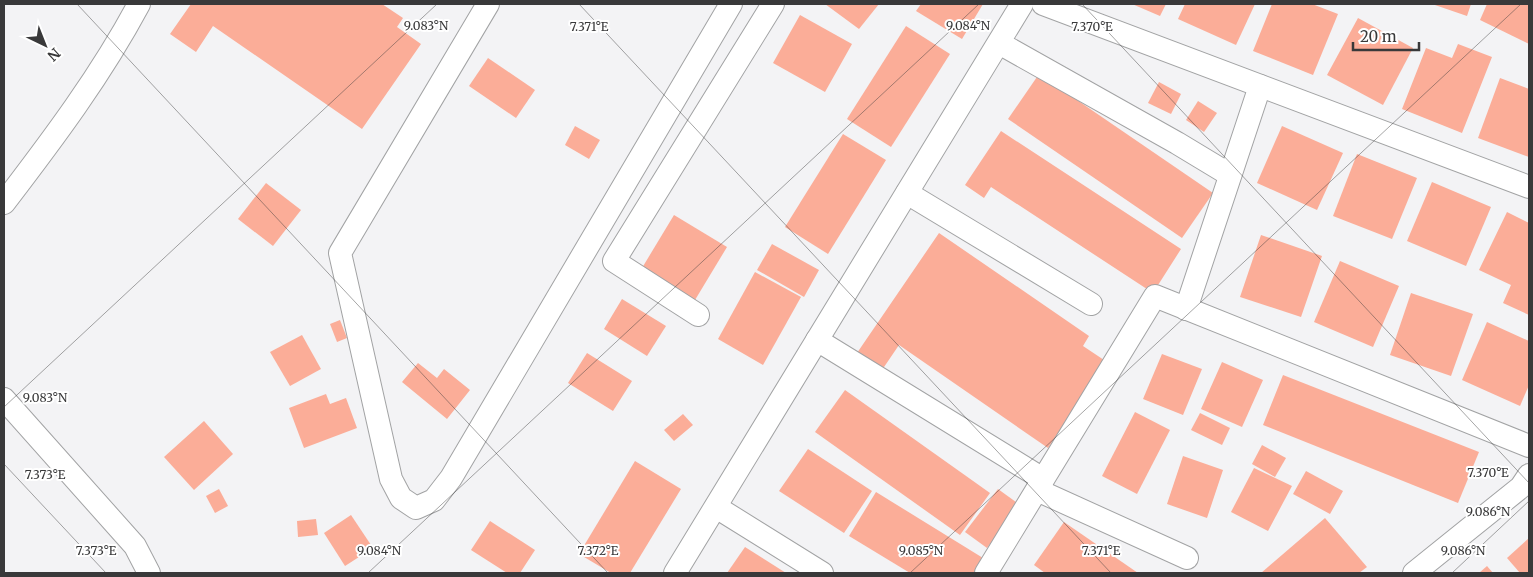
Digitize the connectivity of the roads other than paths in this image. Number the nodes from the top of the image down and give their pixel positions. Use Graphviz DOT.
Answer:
graph roads {
  1 [pos="139,4"];
  2 [pos="488,4"];
  3 [pos="731,4"];
  4 [pos="773,4"];
  5 [pos="1022,4"];
  6 [pos="1043,4"];
  7 [pos="999,43"];
  8 [pos="1260,86"];
  9 [pos="1230,175"];
  10 [pos="1529,188"];
  11 [pos="907,193"];
  12 [pos="4,203"];
  13 [pos="1091,304"];
  14 [pos="1186,309"];
  15 [pos="698,315"];
  16 [pos="817,340"];
  17 [pos="4,399"];
  18 [pos="1529,446"];
  19 [pos="1529,475"];
  20 [pos="1040,485"];
  21 [pos="716,507"];
  22 [pos="1187,558"];
  23 [pos="149,573"];
  24 [pos="675,573"];
  25 [pos="822,573"];
  26 [pos="986,573"];
  27 [pos="1414,573"];
  1 -- 12 [label="street"];
  2 -- 3 [label="street"];
  4 -- 15 [label="street"];
  5 -- 7 [label="street"];
  6 -- 8 [label="street"];
  7 -- 9 [label="street"];
  7 -- 11 [label="street"];
  8 -- 9 [label="street"];
  8 -- 10 [label="street"];
  9 -- 14 [label="street"];
  11 -- 13 [label="street"];
  11 -- 16 [label="street"];
  14 -- 18 [label="street"];
  14 -- 20 [label="street"];
  16 -- 20 [label="street"];
  16 -- 21 [label="street"];
  17 -- 23 [label="street"];
  19 -- 27 [label="street"];
  20 -- 22 [label="street"];
  20 -- 26 [label="street"];
  21 -- 24 [label="street"];
  21 -- 25 [label="street"];
}
